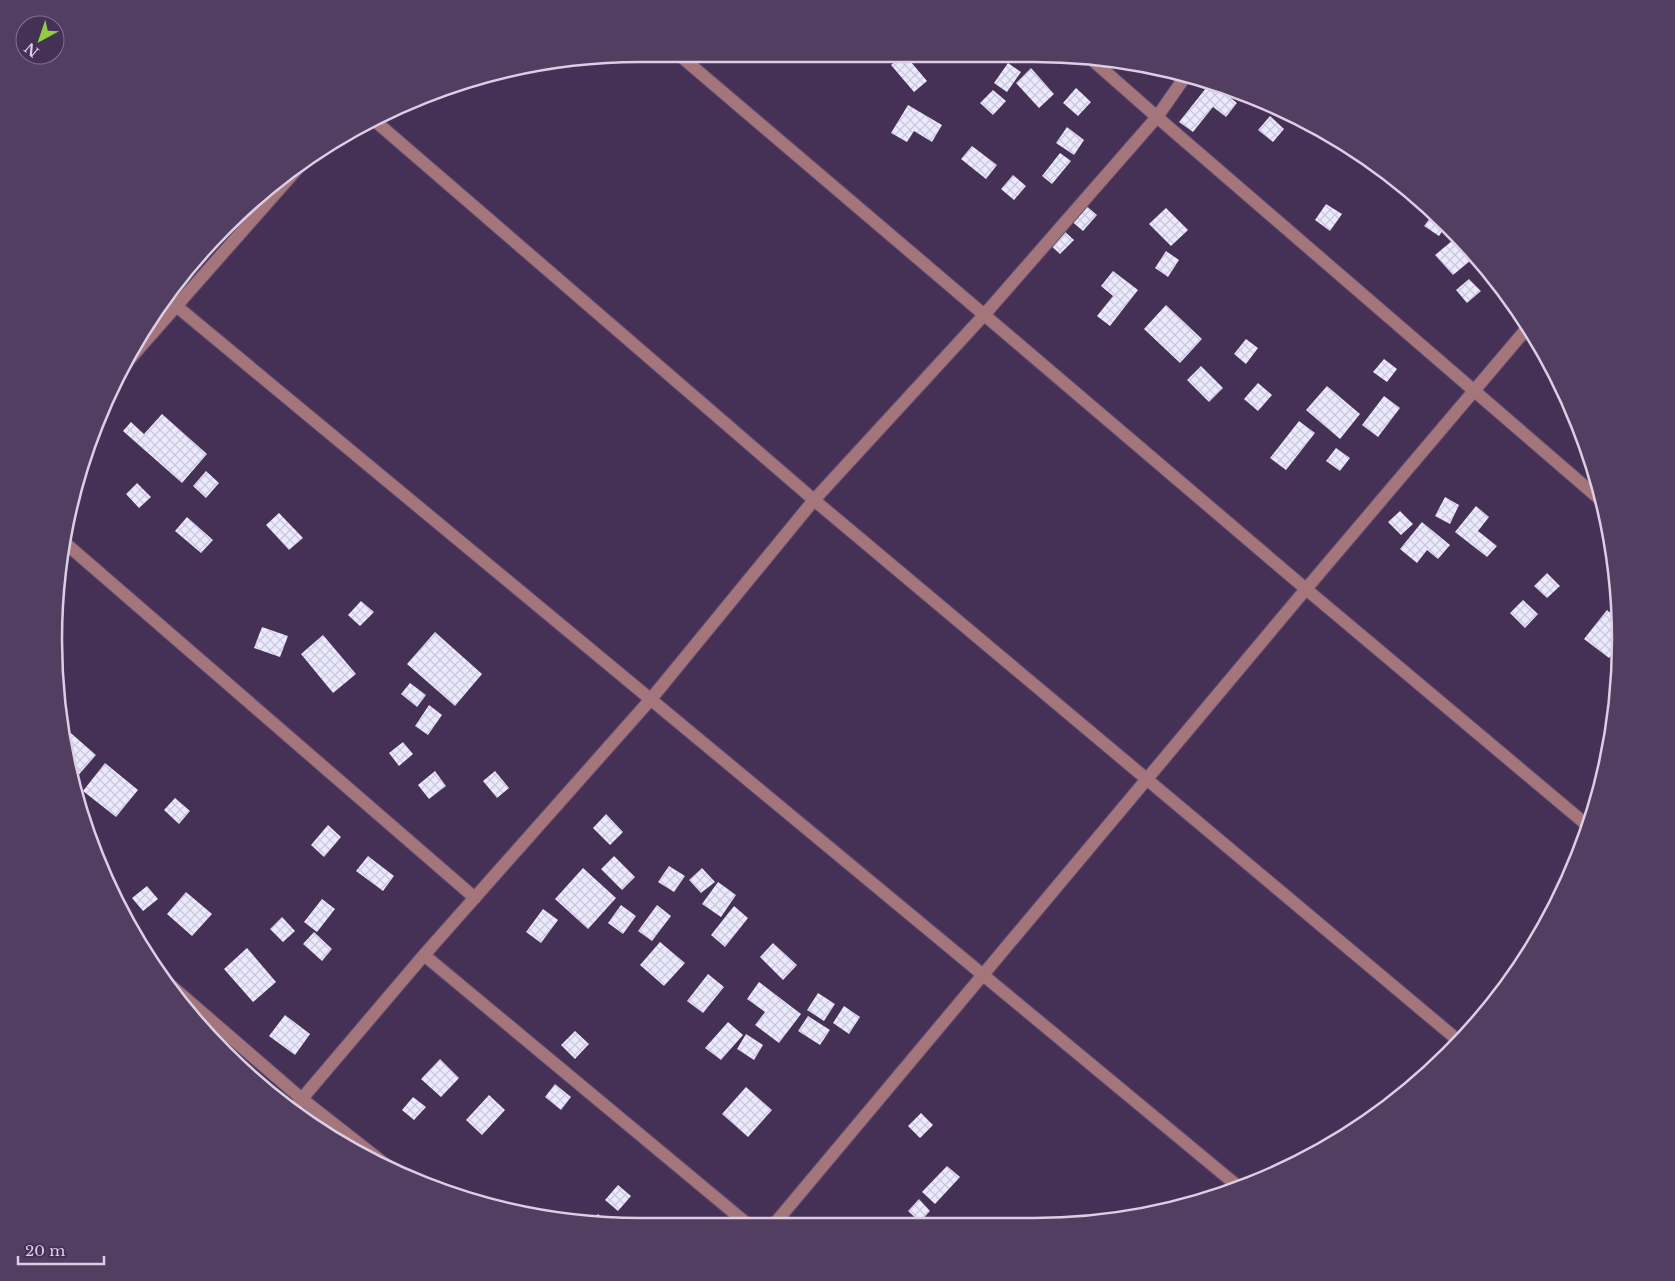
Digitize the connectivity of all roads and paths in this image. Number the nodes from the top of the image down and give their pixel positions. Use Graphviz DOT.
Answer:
graph roads {
  1 [pos="687,62"];
  2 [pos="1099,66"];
  3 [pos="1182,82"];
  4 [pos="1157,117"];
  5 [pos="380,125"];
  6 [pos="275,194"];
  7 [pos="172,303"];
  8 [pos="984,315"];
  9 [pos="1523,333"];
  10 [pos="1474,392"];
  11 [pos="1594,494"];
  12 [pos="814,500"];
  13 [pos="70,547"];
  14 [pos="1306,589"];
  15 [pos="651,699"];
  16 [pos="1146,779"];
  17 [pos="1583,822"];
  18 [pos="475,898"];
  19 [pos="424,955"];
  20 [pos="982,974"];
  21 [pos="193,1005"];
  22 [pos="1454,1037"];
  23 [pos="298,1103"];
  24 [pos="354,1143"];
  25 [pos="1234,1183"];
  26 [pos="740,1218"];
  27 [pos="779,1218"];
  1 -- 8 [label="street"];
  2 -- 4 [label="street"];
  3 -- 4 [label="street"];
  4 -- 8 [label="street"];
  4 -- 10 [label="street"];
  5 -- 12 [label="street"];
  6 -- 7 [label="street"];
  7 -- 15 [label="street"];
  8 -- 12 [label="street"];
  8 -- 14 [label="street"];
  9 -- 10 [label="street"];
  10 -- 11 [label="street"];
  10 -- 14 [label="street"];
  12 -- 15 [label="street"];
  12 -- 16 [label="street"];
  13 -- 18 [label="street"];
  14 -- 16 [label="street"];
  14 -- 17 [label="street"];
  15 -- 18 [label="street"];
  15 -- 20 [label="street"];
  16 -- 20 [label="street"];
  16 -- 22 [label="street"];
  18 -- 19 [label="street"];
  19 -- 23 [label="street"];
  19 -- 26 [label="street"];
  20 -- 25 [label="street"];
  20 -- 27 [label="street"];
  21 -- 23 [label="street"];
  23 -- 24 [label="street"];
}
